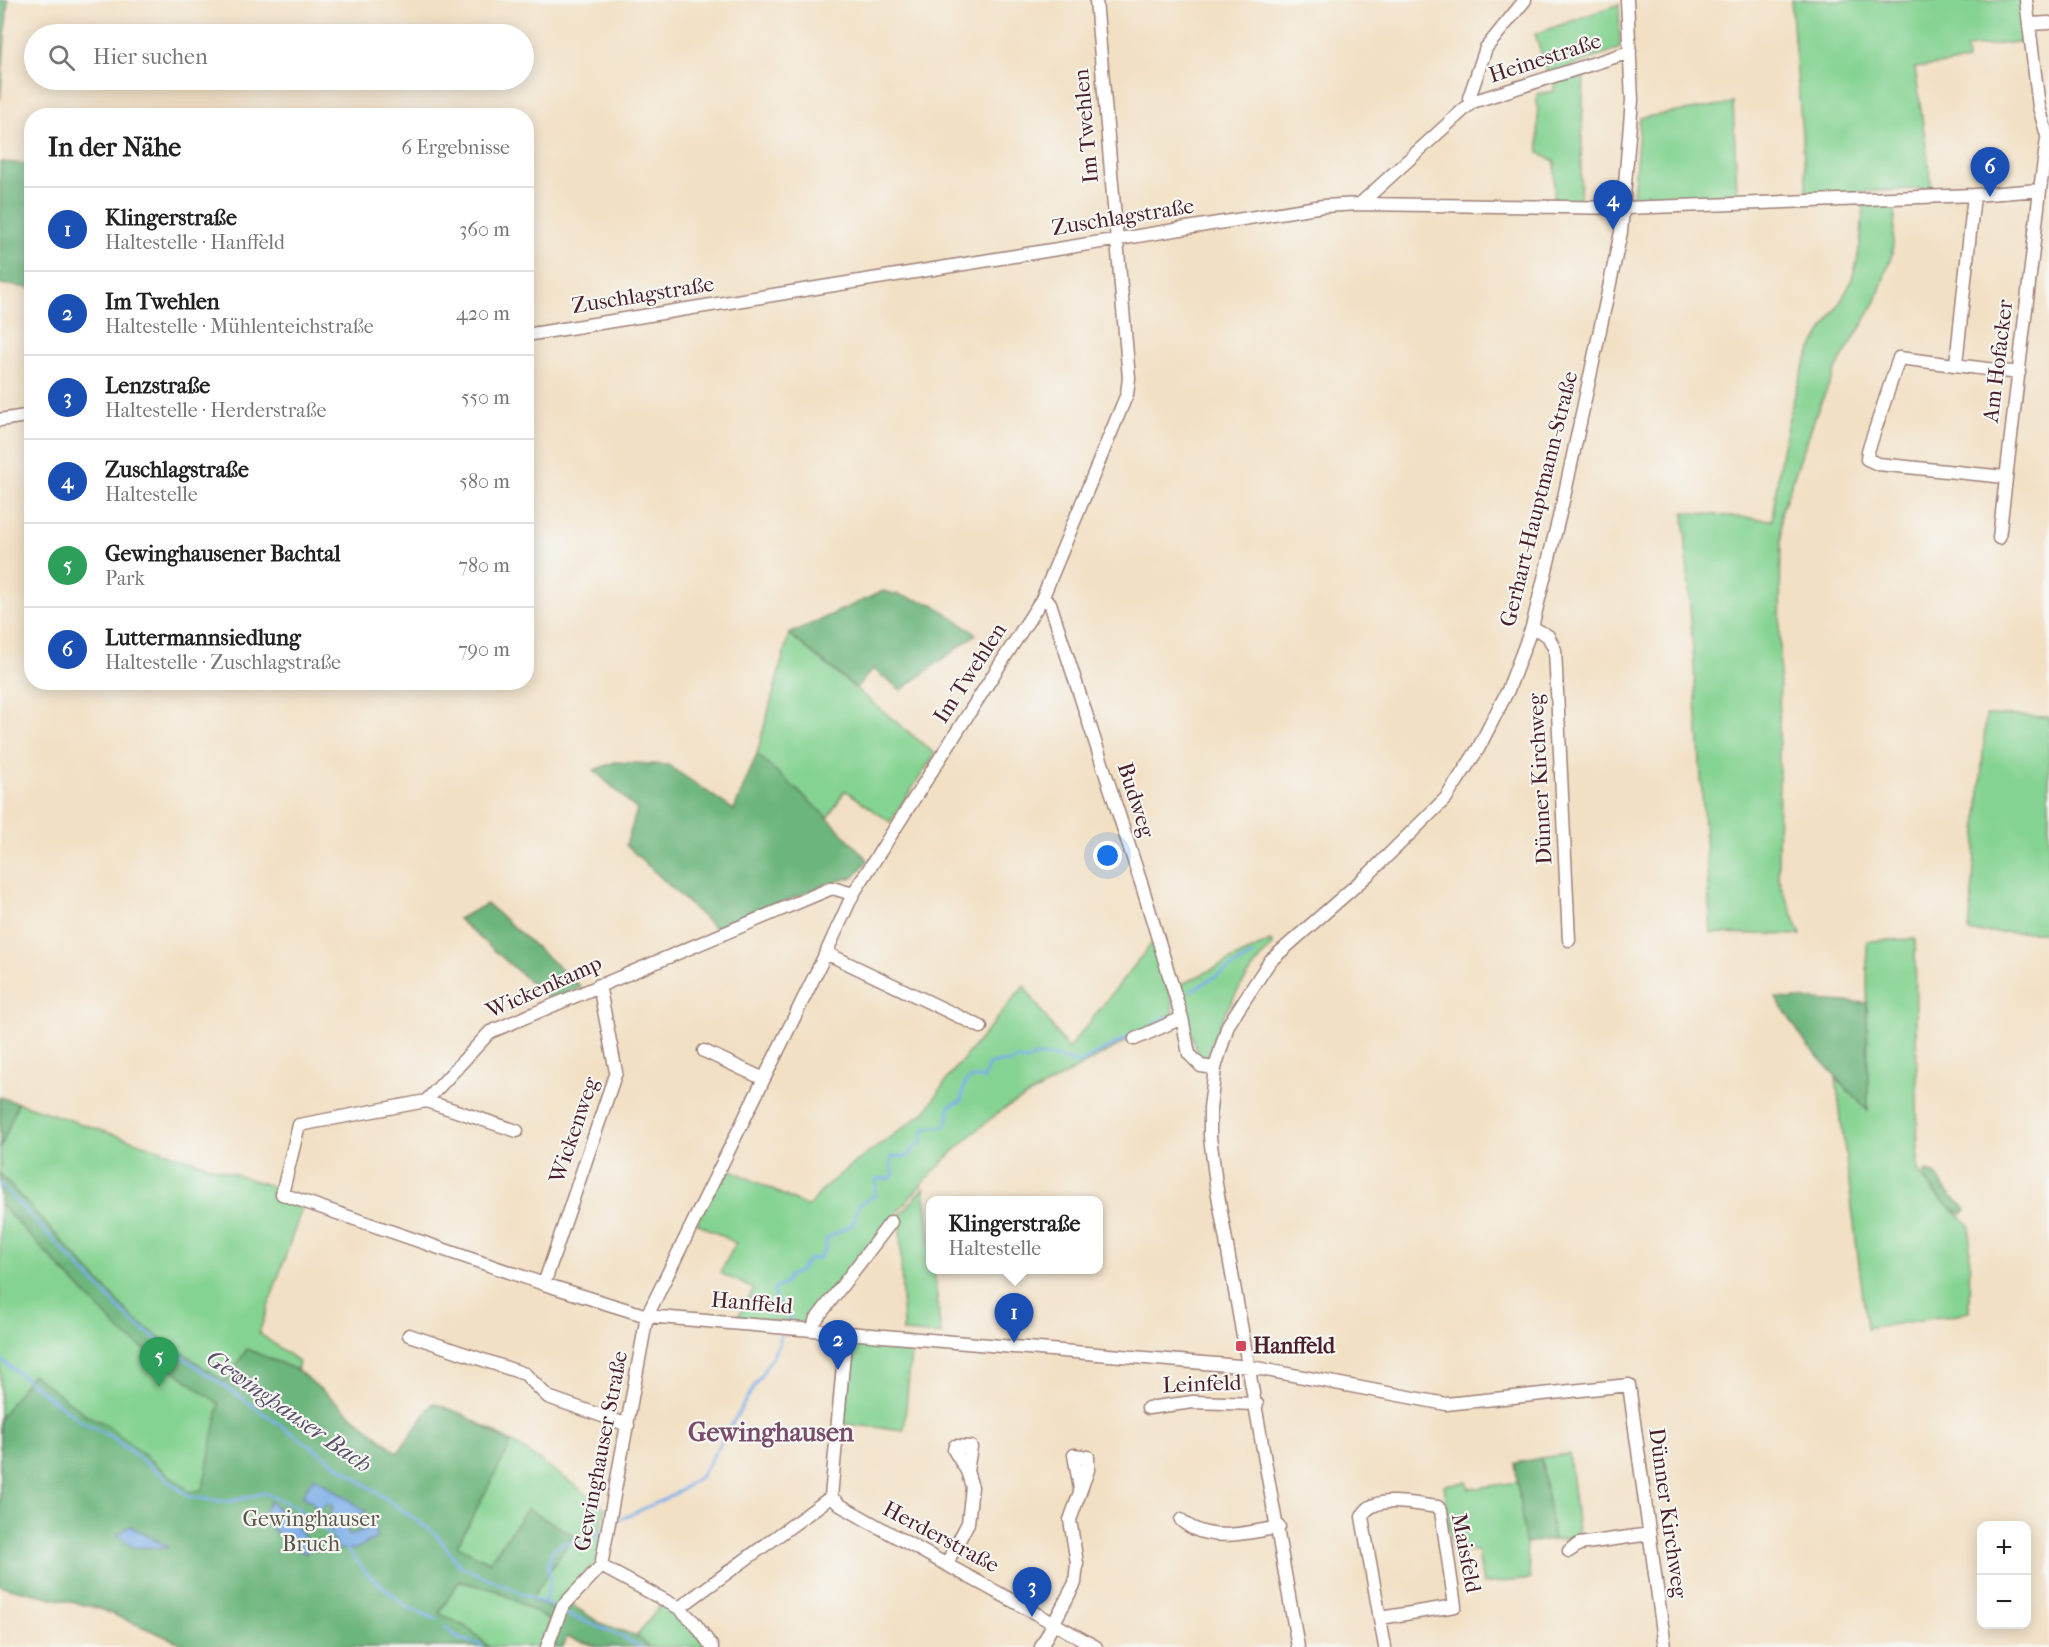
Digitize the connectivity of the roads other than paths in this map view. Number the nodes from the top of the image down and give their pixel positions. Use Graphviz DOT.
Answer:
graph roads {
  1 [pos="1096,0"];
  2 [pos="1525,0"];
  3 [pos="1627,0"];
  4 [pos="2025,0"];
  5 [pos="2049,23"];
  6 [pos="2029,24"];
  7 [pos="1630,52"];
  8 [pos="1472,102"];
  9 [pos="2048,141"];
  10 [pos="2040,190"];
  11 [pos="1974,195"];
  12 [pos="1360,204"];
  13 [pos="1624,208"];
  14 [pos="1117,239"];
  15 [pos="534,334"];
  16 [pos="1956,364"];
  17 [pos="2019,373"];
  18 [pos="24,416"];
  19 [pos="0,420"];
  20 [pos="2005,477"];
  21 [pos="1999,538"];
  22 [pos="1042,599"];
  23 [pos="1532,627"];
  24 [pos="853,894"];
  25 [pos="1569,940"];
  26 [pos="826,953"];
  27 [pos="599,986"];
  28 [pos="1182,1018"];
  29 [pos="981,1027"];
  30 [pos="1136,1039"];
  31 [pos="704,1051"];
  32 [pos="1215,1068"];
  33 [pos="764,1079"];
  34 [pos="426,1101"];
  35 [pos="517,1131"];
  36 [pos="891,1222"];
  37 [pos="544,1284"];
  38 [pos="647,1316"];
  39 [pos="813,1329"];
  40 [pos="846,1332"];
  41 [pos="409,1335"];
  42 [pos="1251,1367"];
  43 [pos="1629,1385"];
  44 [pos="1257,1404"];
  45 [pos="1148,1407"];
  46 [pos="628,1425"];
  47 [pos="967,1471"];
  48 [pos="1080,1489"];
  49 [pos="831,1497"];
  50 [pos="1181,1520"];
  51 [pos="1279,1527"];
  52 [pos="1650,1534"];
  53 [pos="1569,1551"];
  54 [pos="947,1563"];
  55 [pos="601,1566"];
  56 [pos="679,1608"];
  57 [pos="1380,1618"];
  58 [pos="1054,1623"];
  59 [pos="547,1647"];
  60 [pos="712,1647"];
  61 [pos="1041,1647"];
  62 [pos="1096,1647"];
  63 [pos="1298,1647"];
  64 [pos="1385,1647"];
  65 [pos="1665,1647"];
  1 -- 14 [label="street, Im Twehlen"];
  2 -- 8 [label="street, Heinestraße"];
  3 -- 7 [label="street, Gerhart-Hauptmann-Straße"];
  4 -- 6 [label="street"];
  5 -- 6 [label="street"];
  6 -- 9 [label="street"];
  7 -- 8 [label="street, Heinestraße"];
  7 -- 13 [label="street, Gerhart-Hauptmann-Straße"];
  8 -- 12 [label="street, Heinestraße"];
  9 -- 10 [label="street"];
  10 -- 11 [label="street, Zuschlagstraße"];
  10 -- 17 [label="street, Am Hofacker"];
  11 -- 13 [label="street, Zuschlagstraße"];
  11 -- 16 [label="street"];
  12 -- 13 [label="street, Zuschlagstraße"];
  12 -- 14 [label="street, Zuschlagstraße"];
  13 -- 23 [label="street, Gerhart-Hauptmann-Straße"];
  14 -- 15 [label="street, Zuschlagstraße"];
  14 -- 22 [label="street, Im Twehlen"];
  16 -- 17 [label="street"];
  16 -- 20 [label="street"];
  17 -- 20 [label="street, Am Hofacker"];
  18 -- 19 [label="street"];
  20 -- 21 [label="street, Am Hofacker"];
  22 -- 24 [label="street, Im Twehlen"];
  22 -- 28 [label="street, Budweg"];
  23 -- 25 [label="street, Dünner Kirchweg"];
  23 -- 32 [label="street, Gerhart-Hauptmann-Straße"];
  24 -- 26 [label="street, Im Twehlen"];
  24 -- 27 [label="street, Wickenkamp"];
  26 -- 29 [label="street"];
  26 -- 33 [label="street, Im Twehlen"];
  27 -- 34 [label="street, Wickenkamp"];
  27 -- 37 [label="street, Wickenweg"];
  28 -- 30 [label="street"];
  28 -- 32 [label="street, Budweg"];
  31 -- 33 [label="street"];
  32 -- 42 [label="street, Gerhart-Hauptmann-Straße"];
  33 -- 38 [label="street, Im Twehlen"];
  34 -- 35 [label="street"];
  34 -- 37 [label="street, Hanffeld"];
  36 -- 39 [label="street"];
  37 -- 38 [label="street, Hanffeld"];
  38 -- 39 [label="street, Hanffeld"];
  38 -- 46 [label="street, Gewinghauser Straße"];
  39 -- 40 [label="street, Hanffeld"];
  40 -- 42 [label="street, Hanffeld"];
  40 -- 49 [label="street"];
  41 -- 46 [label="street"];
  42 -- 43 [label="street, Hanffeld"];
  42 -- 44 [label="street, Gerhart-Hauptmann-Straße"];
  43 -- 52 [label="street, Dünner Kirchweg"];
  44 -- 45 [label="street, Leinfeld"];
  44 -- 51 [label="street, Gerhart-Hauptmann-Straße"];
  46 -- 55 [label="street, Gewinghauser Straße"];
  47 -- 54 [label="street"];
  48 -- 58 [label="street"];
  49 -- 54 [label="street, Herderstraße"];
  49 -- 56 [label="street"];
  50 -- 51 [label="street"];
  51 -- 63 [label="street, Gerhart-Hauptmann-Straße"];
  52 -- 53 [label="street"];
  52 -- 65 [label="street, Dünner Kirchweg"];
  54 -- 58 [label="street, Herderstraße"];
  55 -- 56 [label="street"];
  55 -- 59 [label="street, Gewinghauser Straße"];
  56 -- 60 [label="street"];
  57 -- 57 [label="street, Maisfeld"];
  57 -- 64 [label="street, Maisfeld"];
  58 -- 61 [label="street"];
  58 -- 62 [label="street, Herderstraße"];
}
